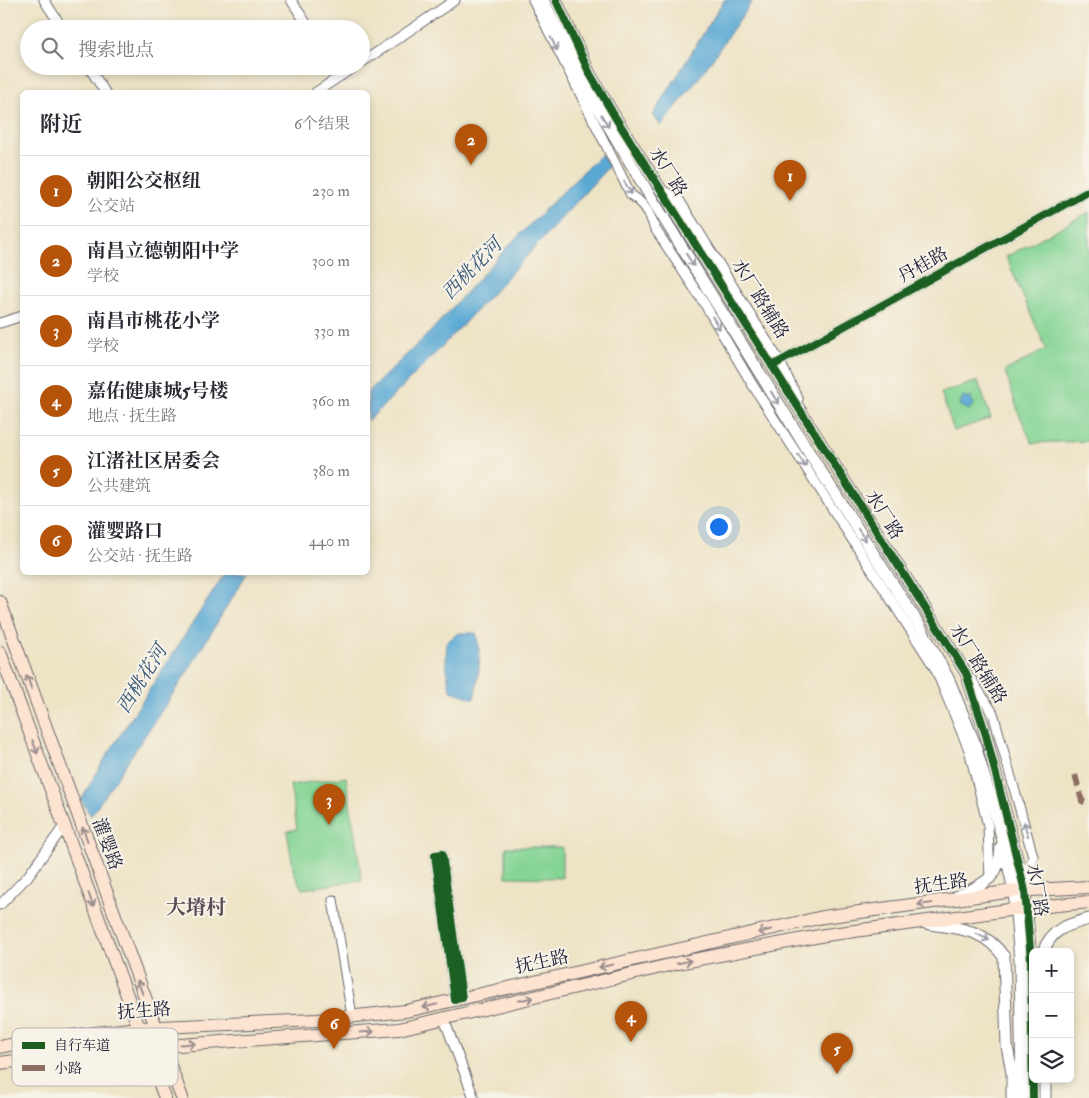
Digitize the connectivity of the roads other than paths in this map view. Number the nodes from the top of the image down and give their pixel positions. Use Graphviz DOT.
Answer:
graph roads {
  1 [pos="44,0"];
  2 [pos="291,0"];
  3 [pos="455,0"];
  4 [pos="532,0"];
  5 [pos="543,0"];
  6 [pos="556,0"];
  7 [pos="57,20"];
  8 [pos="304,20"];
  9 [pos="370,57"];
  10 [pos="94,75"];
  11 [pos="341,76"];
  12 [pos="104,90"];
  13 [pos="319,90"];
  14 [pos="1089,191"];
  15 [pos="20,317"];
  16 [pos="0,323"];
  17 [pos="776,364"];
  18 [pos="850,488"];
  19 [pos="0,602"];
  20 [pos="0,652"];
  21 [pos="64,826"];
  22 [pos="1002,837"];
  23 [pos="1019,866"];
  24 [pos="1030,876"];
  25 [pos="990,879"];
  26 [pos="1089,887"];
  27 [pos="1044,890"];
  28 [pos="1020,891"];
  29 [pos="333,900"];
  30 [pos="949,900"];
  31 [pos="1089,902"];
  32 [pos="0,905"];
  33 [pos="1021,908"];
  34 [pos="1089,919"];
  35 [pos="918,922"];
  36 [pos="1065,925"];
  37 [pos="1045,948"];
  38 [pos="1052,948"];
  39 [pos="458,999"];
  40 [pos="352,1016"];
  41 [pos="444,1019"];
  42 [pos="155,1027"];
  43 [pos="138,1028"];
  44 [pos="1032,1038"];
  45 [pos="178,1045"];
  46 [pos="1033,1083"];
  47 [pos="1045,1083"];
  48 [pos="161,1086"];
  49 [pos="178,1086"];
  50 [pos="165,1098"];
  51 [pos="182,1098"];
  52 [pos="474,1098"];
  53 [pos="1012,1098"];
  54 [pos="1022,1098"];
  55 [pos="1033,1098"];
  56 [pos="1045,1098"];
  1 -- 7 [label="street"];
  2 -- 8 [label="street"];
  3 -- 9 [label="street"];
  4 -- 25 [label="street, one-way"];
  5 -- 22 [label="street, 水厂路, one-way"];
  6 -- 17 [label="street, 水厂路"];
  10 -- 12 [label="street"];
  11 -- 13 [label="street"];
  14 -- 17 [label="street, 丹桂路"];
  15 -- 16 [label="street"];
  17 -- 18 [label="street, 水厂路"];
  18 -- 23 [label="street, 水厂路"];
  24 -- 18 [label="street, 水厂路辅路, one-way"];
  42 -- 19 [label="main road, 灌婴路, one-way"];
  20 -- 21 [label="main road, 灌婴路, one-way"];
  21 -- 32 [label="street"];
  21 -- 43 [label="main road, 灌婴路, one-way"];
  22 -- 25 [label="street"];
  22 -- 28 [label="street, 水厂路"];
  23 -- 24 [label="street"];
  23 -- 28 [label="street, 水厂路"];
  24 -- 27 [label="street"];
  25 -- 30 [label="street"];
  26 -- 27 [label="main road, 抚生路"];
  27 -- 28 [label="main road, 抚生路"];
  28 -- 30 [label="main road, 抚生路"];
  28 -- 33 [label="street, 水厂路"];
  29 -- 40 [label="street"];
  30 -- 39 [label="main road, 抚生路, one-way"];
  31 -- 33 [label="main road, 抚生路"];
  33 -- 35 [label="main road, 抚生路"];
  33 -- 44 [label="street, 水厂路"];
  33 -- 54 [label="street, 水厂路"];
  34 -- 36 [label="street"];
  41 -- 35 [label="main road, 抚生路, one-way"];
  35 -- 53 [label="street, one-way"];
  36 -- 37 [label="street"];
  36 -- 38 [label="street"];
  39 -- 39 [label="street"];
  39 -- 40 [label="main road, 抚生路, one-way"];
  40 -- 42 [label="main road, 抚生路"];
  45 -- 41 [label="main road, 抚生路, one-way"];
  41 -- 52 [label="street"];
  42 -- 43 [label="main road, 抚生路"];
  46 -- 55 [label="street, 水厂路"];
  47 -- 56 [label="street"];
  48 -- 50 [label="main road, 灌婴路"];
  49 -- 51 [label="main road, 灌婴路"];
}
